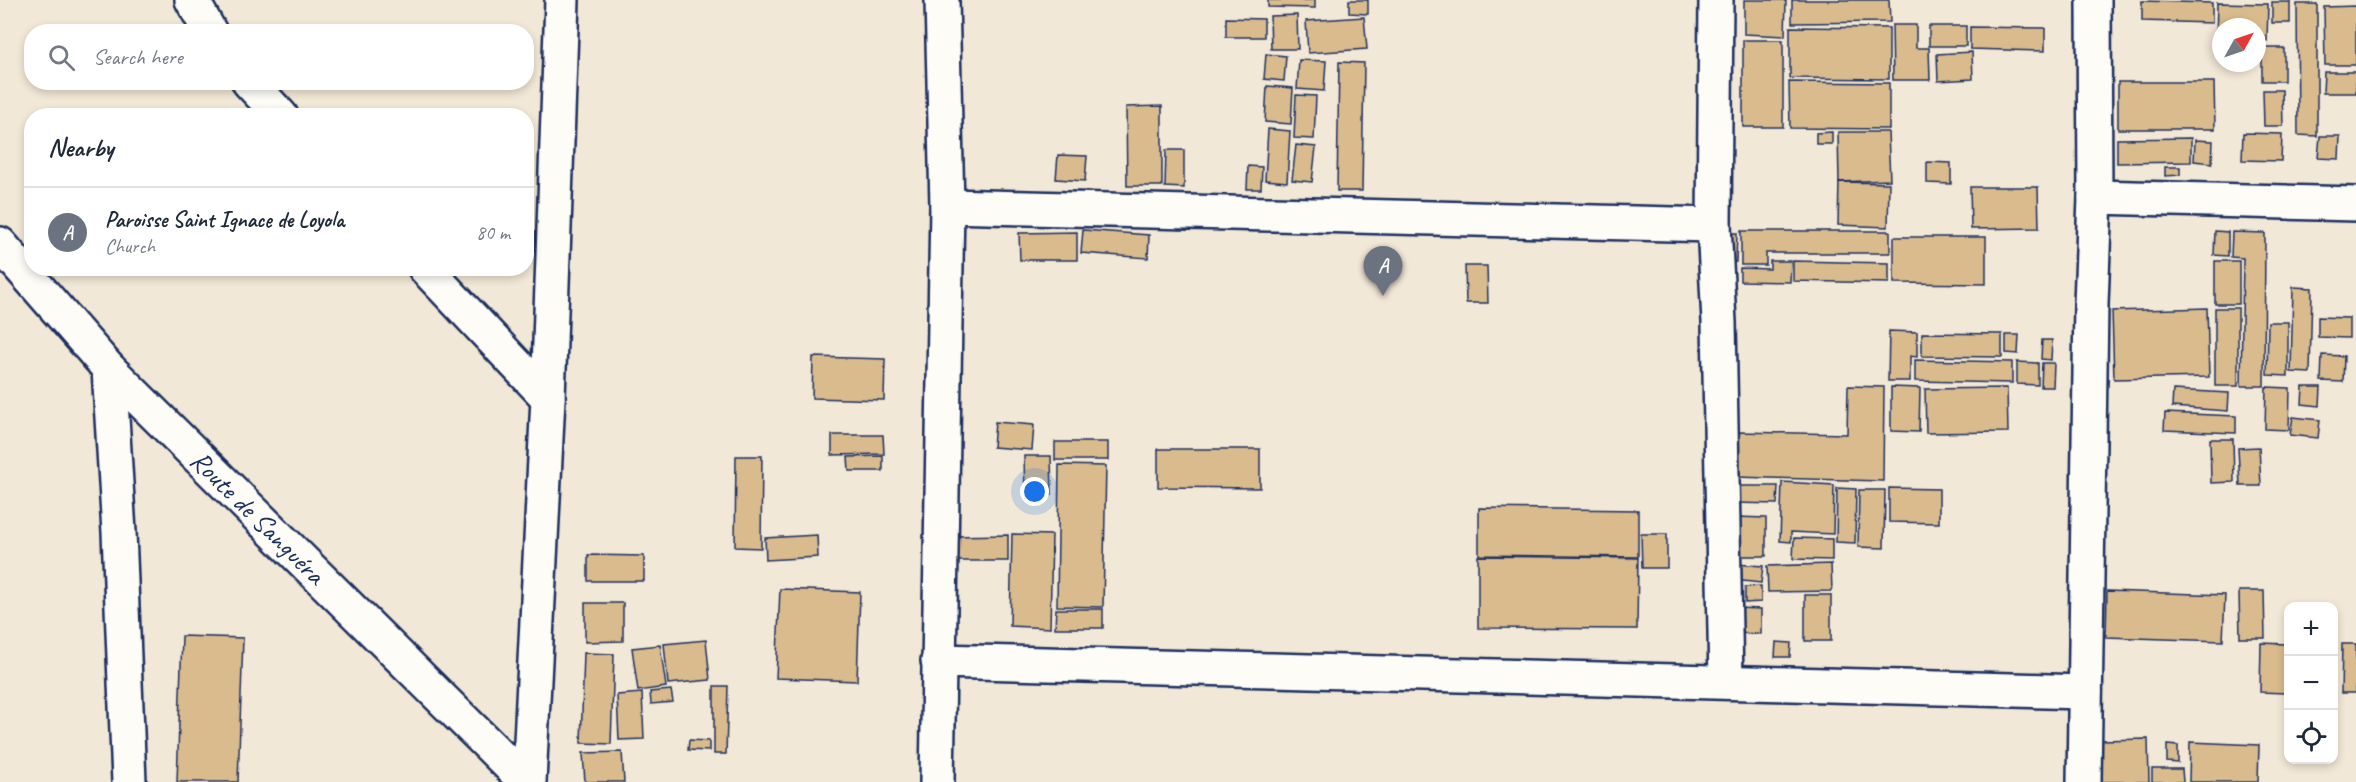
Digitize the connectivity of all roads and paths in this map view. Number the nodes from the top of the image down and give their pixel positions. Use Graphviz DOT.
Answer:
graph roads {
  1 [pos="192,0"];
  2 [pos="562,0"];
  3 [pos="942,0"];
  4 [pos="1716,0"];
  5 [pos="2094,0"];
  6 [pos="206,24"];
  7 [pos="256,90"];
  8 [pos="273,108"];
  9 [pos="2096,196"];
  10 [pos="2356,204"];
  11 [pos="947,206"];
  12 [pos="1714,225"];
  13 [pos="0,244"];
  14 [pos="24,272"];
  15 [pos="28,276"];
  16 [pos="433,276"];
  17 [pos="109,369"];
  18 [pos="548,398"];
  19 [pos="938,661"];
  20 [pos="1726,682"];
  21 [pos="2085,692"];
  22 [pos="129,782"];
  23 [pos="527,782"];
  24 [pos="937,782"];
  25 [pos="2084,782"];
  1 -- 6 [label="street"];
  2 -- 18 [label="street"];
  3 -- 11 [label="street"];
  4 -- 12 [label="street"];
  5 -- 9 [label="street"];
  7 -- 8 [label="street"];
  9 -- 10 [label="street"];
  9 -- 21 [label="street"];
  11 -- 12 [label="street"];
  11 -- 19 [label="street"];
  12 -- 20 [label="street"];
  13 -- 14 [label="street, Route de Sanguéra"];
  15 -- 17 [label="street, Route de Sanguéra"];
  16 -- 18 [label="street"];
  17 -- 22 [label="street"];
  17 -- 23 [label="street, Route de Sanguéra"];
  18 -- 23 [label="street"];
  19 -- 20 [label="street"];
  19 -- 24 [label="street"];
  20 -- 21 [label="street"];
  21 -- 25 [label="street"];
}
